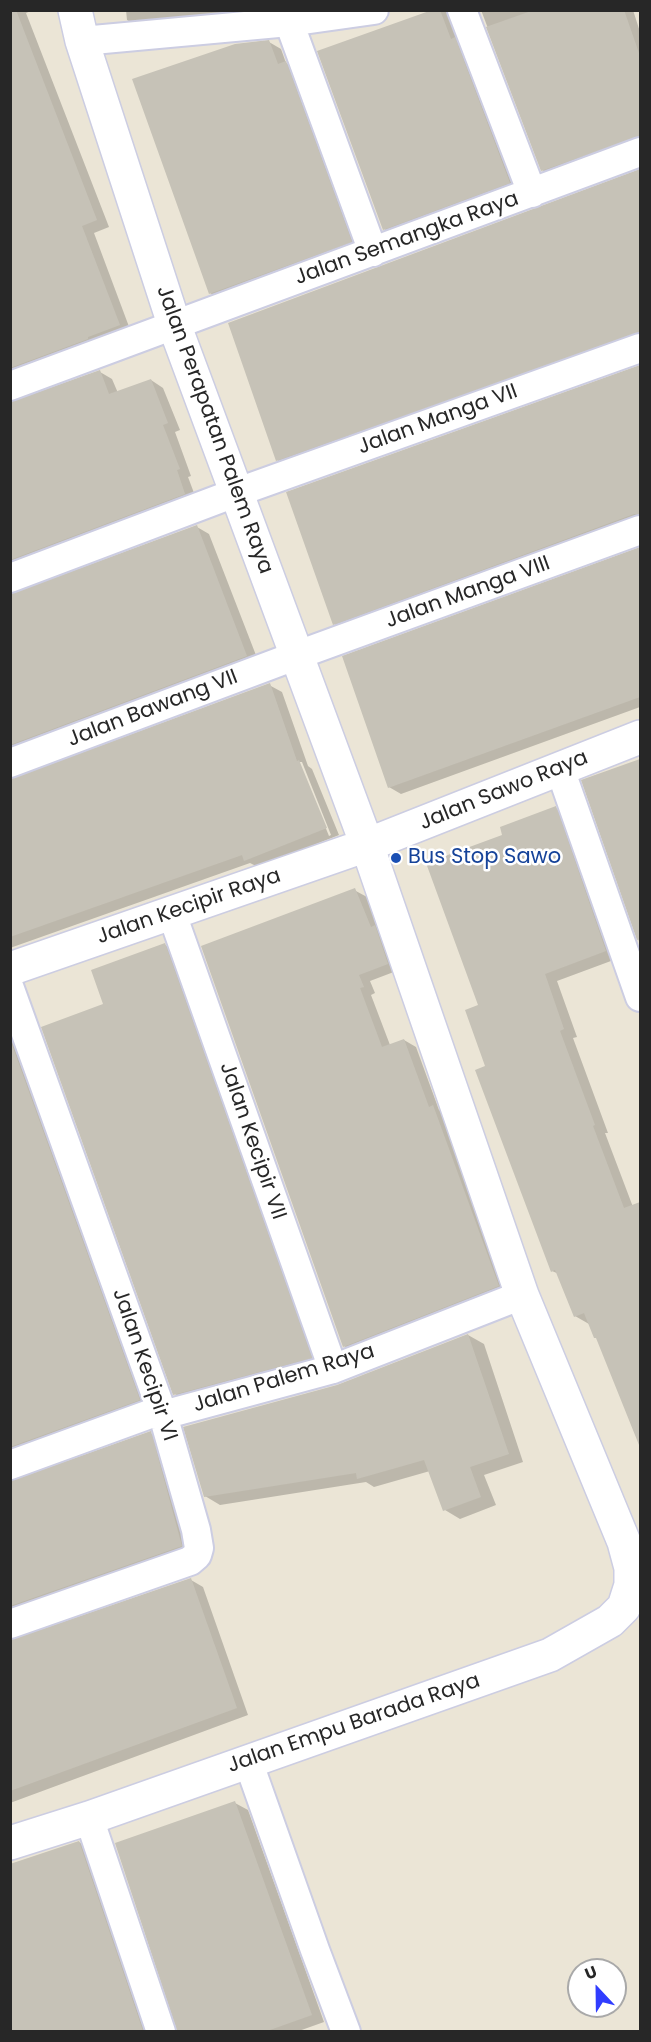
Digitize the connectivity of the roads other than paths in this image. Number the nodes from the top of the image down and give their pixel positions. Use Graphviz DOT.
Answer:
graph roads {
  1 [pos="374,10"];
  2 [pos="462,10"];
  3 [pos="288,16"];
  4 [pos="78,26"];
  5 [pos="640,152"];
  6 [pos="532,193"];
  7 [pos="373,252"];
  8 [pos="174,324"];
  9 [pos="640,348"];
  10 [pos="10,386"];
  11 [pos="235,493"];
  12 [pos="640,530"];
  13 [pos="10,578"];
  14 [pos="295,656"];
  15 [pos="640,737"];
  16 [pos="10,762"];
  17 [pos="560,769"];
  18 [pos="367,845"];
  19 [pos="172,914"];
  20 [pos="10,969"];
  21 [pos="10,989"];
  22 [pos="640,998"];
  23 [pos="522,1295"];
  24 [pos="333,1369"];
  25 [pos="163,1415"];
  26 [pos="10,1465"];
  27 [pos="10,1624"];
  28 [pos="248,1761"];
  29 [pos="89,1818"];
  30 [pos="10,1843"];
  31 [pos="161,2031"];
  32 [pos="346,2031"];
  1 -- 3 [label="street"];
  2 -- 6 [label="street"];
  3 -- 4 [label="street"];
  3 -- 7 [label="street"];
  4 -- 8 [label="street, Jalan Perapatan Palem Raya"];
  5 -- 6 [label="street, Jalan Semangka Raya"];
  6 -- 7 [label="street, Jalan Semangka Raya"];
  7 -- 8 [label="street, Jalan Semangka Raya"];
  8 -- 10 [label="street, Jalan Semangka Raya"];
  8 -- 11 [label="street, Jalan Perapatan Palem Raya"];
  9 -- 11 [label="street, Jalan Manga VII"];
  11 -- 13 [label="street, Jalan Manga VII"];
  11 -- 14 [label="street, Jalan Perapatan Palem Raya"];
  12 -- 14 [label="street, Jalan Manga VIII"];
  14 -- 16 [label="street, Jalan Bawang VII"];
  14 -- 18 [label="street, Jalan Perapatan Palem Raya"];
  15 -- 17 [label="street, Jalan Sawo Raya"];
  17 -- 18 [label="street, Jalan Sawo Raya"];
  17 -- 22 [label="street"];
  18 -- 19 [label="street, Jalan Kecipir Raya"];
  18 -- 23 [label="street, Jalan Perapatan Palem Raya"];
  19 -- 20 [label="street, Jalan Kecipir Raya"];
  19 -- 24 [label="street, Jalan Kecipir VII"];
  21 -- 25 [label="street, Jalan Kecipir VI"];
  23 -- 24 [label="street, Jalan Palem Raya"];
  23 -- 28 [label="street, Jalan Empu Barada Raya"];
  24 -- 25 [label="street, Jalan Palem Raya"];
  25 -- 26 [label="street, Jalan Palem Raya"];
  25 -- 27 [label="street, Jalan Kecipir VI"];
  28 -- 29 [label="street, Jalan Empu Barada Raya"];
  28 -- 32 [label="street"];
  29 -- 30 [label="street, Jalan Empu Barada Raya"];
  29 -- 31 [label="street"];
}
